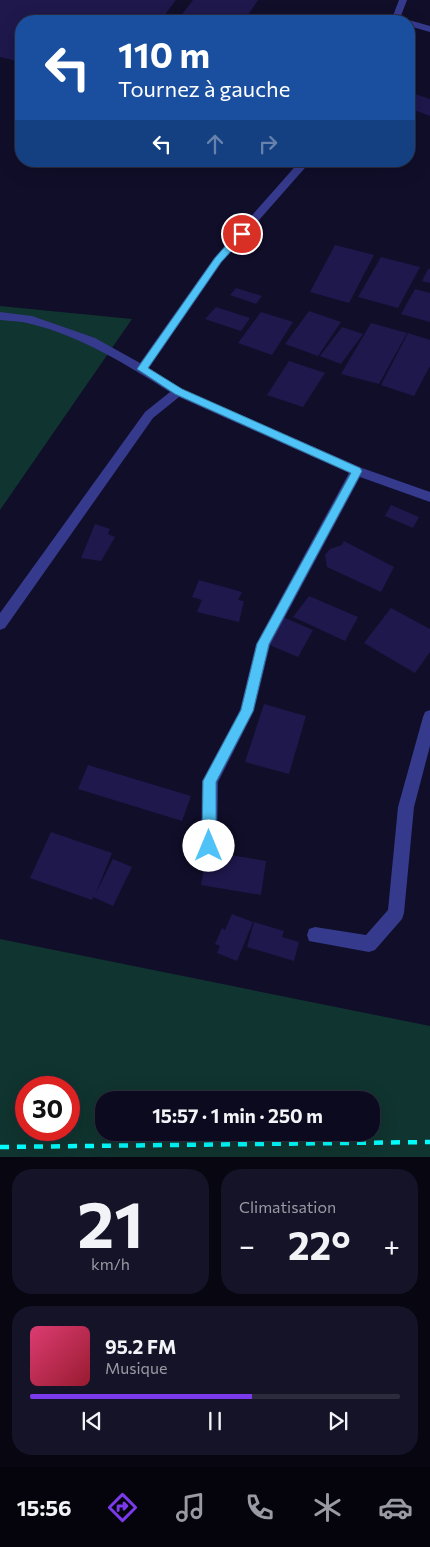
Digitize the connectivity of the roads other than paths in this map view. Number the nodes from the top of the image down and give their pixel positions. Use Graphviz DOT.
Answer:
graph roads {
  1 [pos="403,0"];
  2 [pos="397,15"];
  3 [pos="415,24"];
  4 [pos="430,28"];
  5 [pos="301,167"];
  6 [pos="0,316"];
  7 [pos="142,369"];
  8 [pos="178,392"];
  9 [pos="357,471"];
  10 [pos="430,497"];
  11 [pos="0,624"];
  12 [pos="430,717"];
  13 [pos="209,846"];
  14 [pos="315,935"];
  1 -- 2 [label="street"];
  3 -- 4 [label="street"];
  5 -- 7 [label="street"];
  6 -- 7 [label="street"];
  7 -- 8 [label="street"];
  8 -- 9 [label="street"];
  8 -- 11 [label="street"];
  9 -- 10 [label="street"];
  9 -- 13 [label="street"];
  12 -- 14 [label="street"];
}
